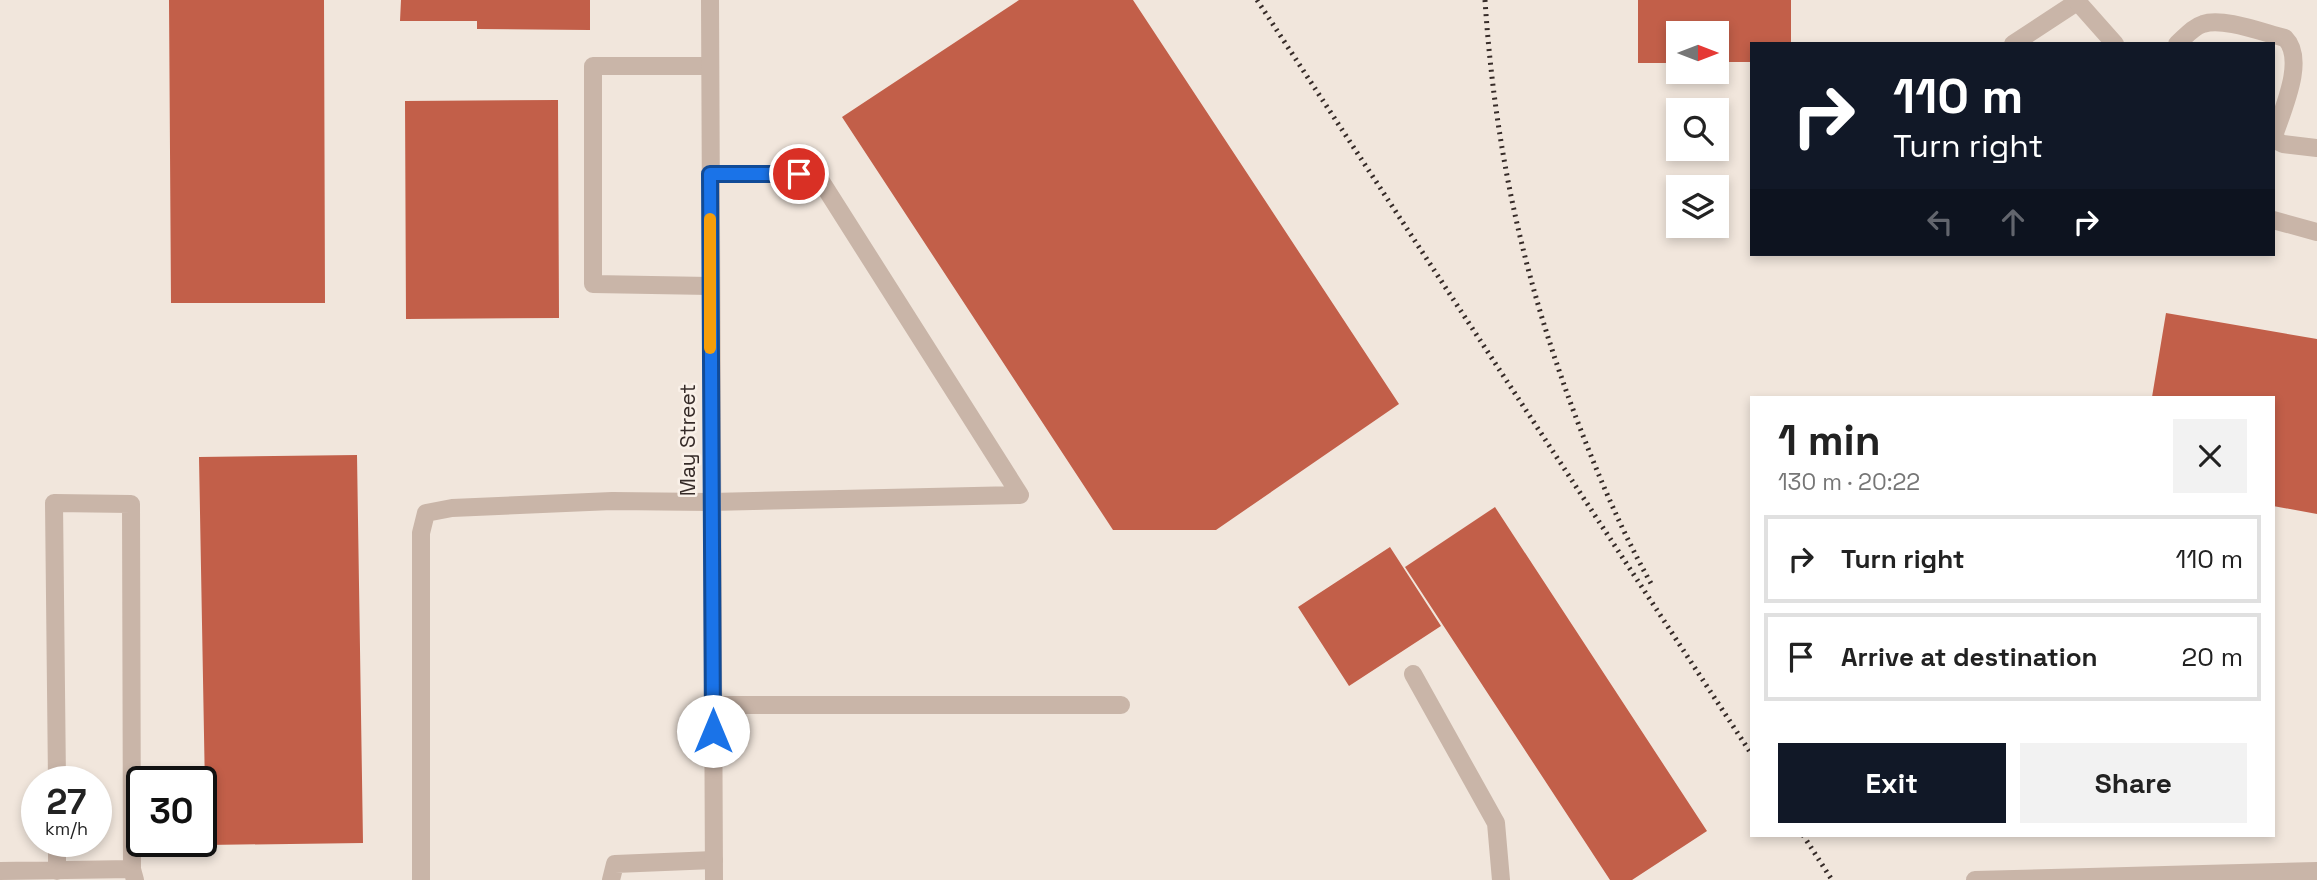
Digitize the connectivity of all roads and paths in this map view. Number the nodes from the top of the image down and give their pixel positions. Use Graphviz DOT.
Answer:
graph roads {
  1 [pos="710,0"];
  2 [pos="2077,1"];
  3 [pos="2016,42"];
  4 [pos="2113,42"];
  5 [pos="2179,42"];
  6 [pos="710,66"];
  7 [pos="2275,133"];
  8 [pos="2275,140"];
  9 [pos="2317,148"];
  10 [pos="710,174"];
  11 [pos="2275,221"];
  12 [pos="2317,232"];
  13 [pos="710,286"];
  14 [pos="712,502"];
  15 [pos="1413,674"];
  16 [pos="713,705"];
  17 [pos="1121,705"];
  18 [pos="57,766"];
  19 [pos="57,857"];
  20 [pos="714,860"];
  21 [pos="0,871"];
  22 [pos="57,871"];
  23 [pos="2317,871"];
  24 [pos="134,874"];
  25 [pos="22,876"];
  26 [pos="421,880"];
  27 [pos="611,880"];
  28 [pos="714,880"];
  29 [pos="1501,880"];
  30 [pos="1975,880"];
  1 -- 6 [label="street, May Street"];
  2 -- 3 [label="street"];
  2 -- 4 [label="street"];
  5 -- 7 [label="street"];
  6 -- 10 [label="street, May Street"];
  6 -- 13 [label="street"];
  8 -- 9 [label="street"];
  10 -- 13 [label="street, May Street"];
  10 -- 14 [label="street"];
  11 -- 12 [label="street"];
  13 -- 14 [label="street, May Street"];
  14 -- 16 [label="street, May Street"];
  14 -- 26 [label="street"];
  15 -- 29 [label="street"];
  16 -- 17 [label="street"];
  16 -- 20 [label="street, May Street"];
  18 -- 24 [label="street"];
  19 -- 22 [label="street"];
  20 -- 27 [label="street"];
  20 -- 28 [label="street, May Street"];
  21 -- 25 [label="street"];
  22 -- 24 [label="street"];
  22 -- 25 [label="street"];
  23 -- 30 [label="street"];
}
